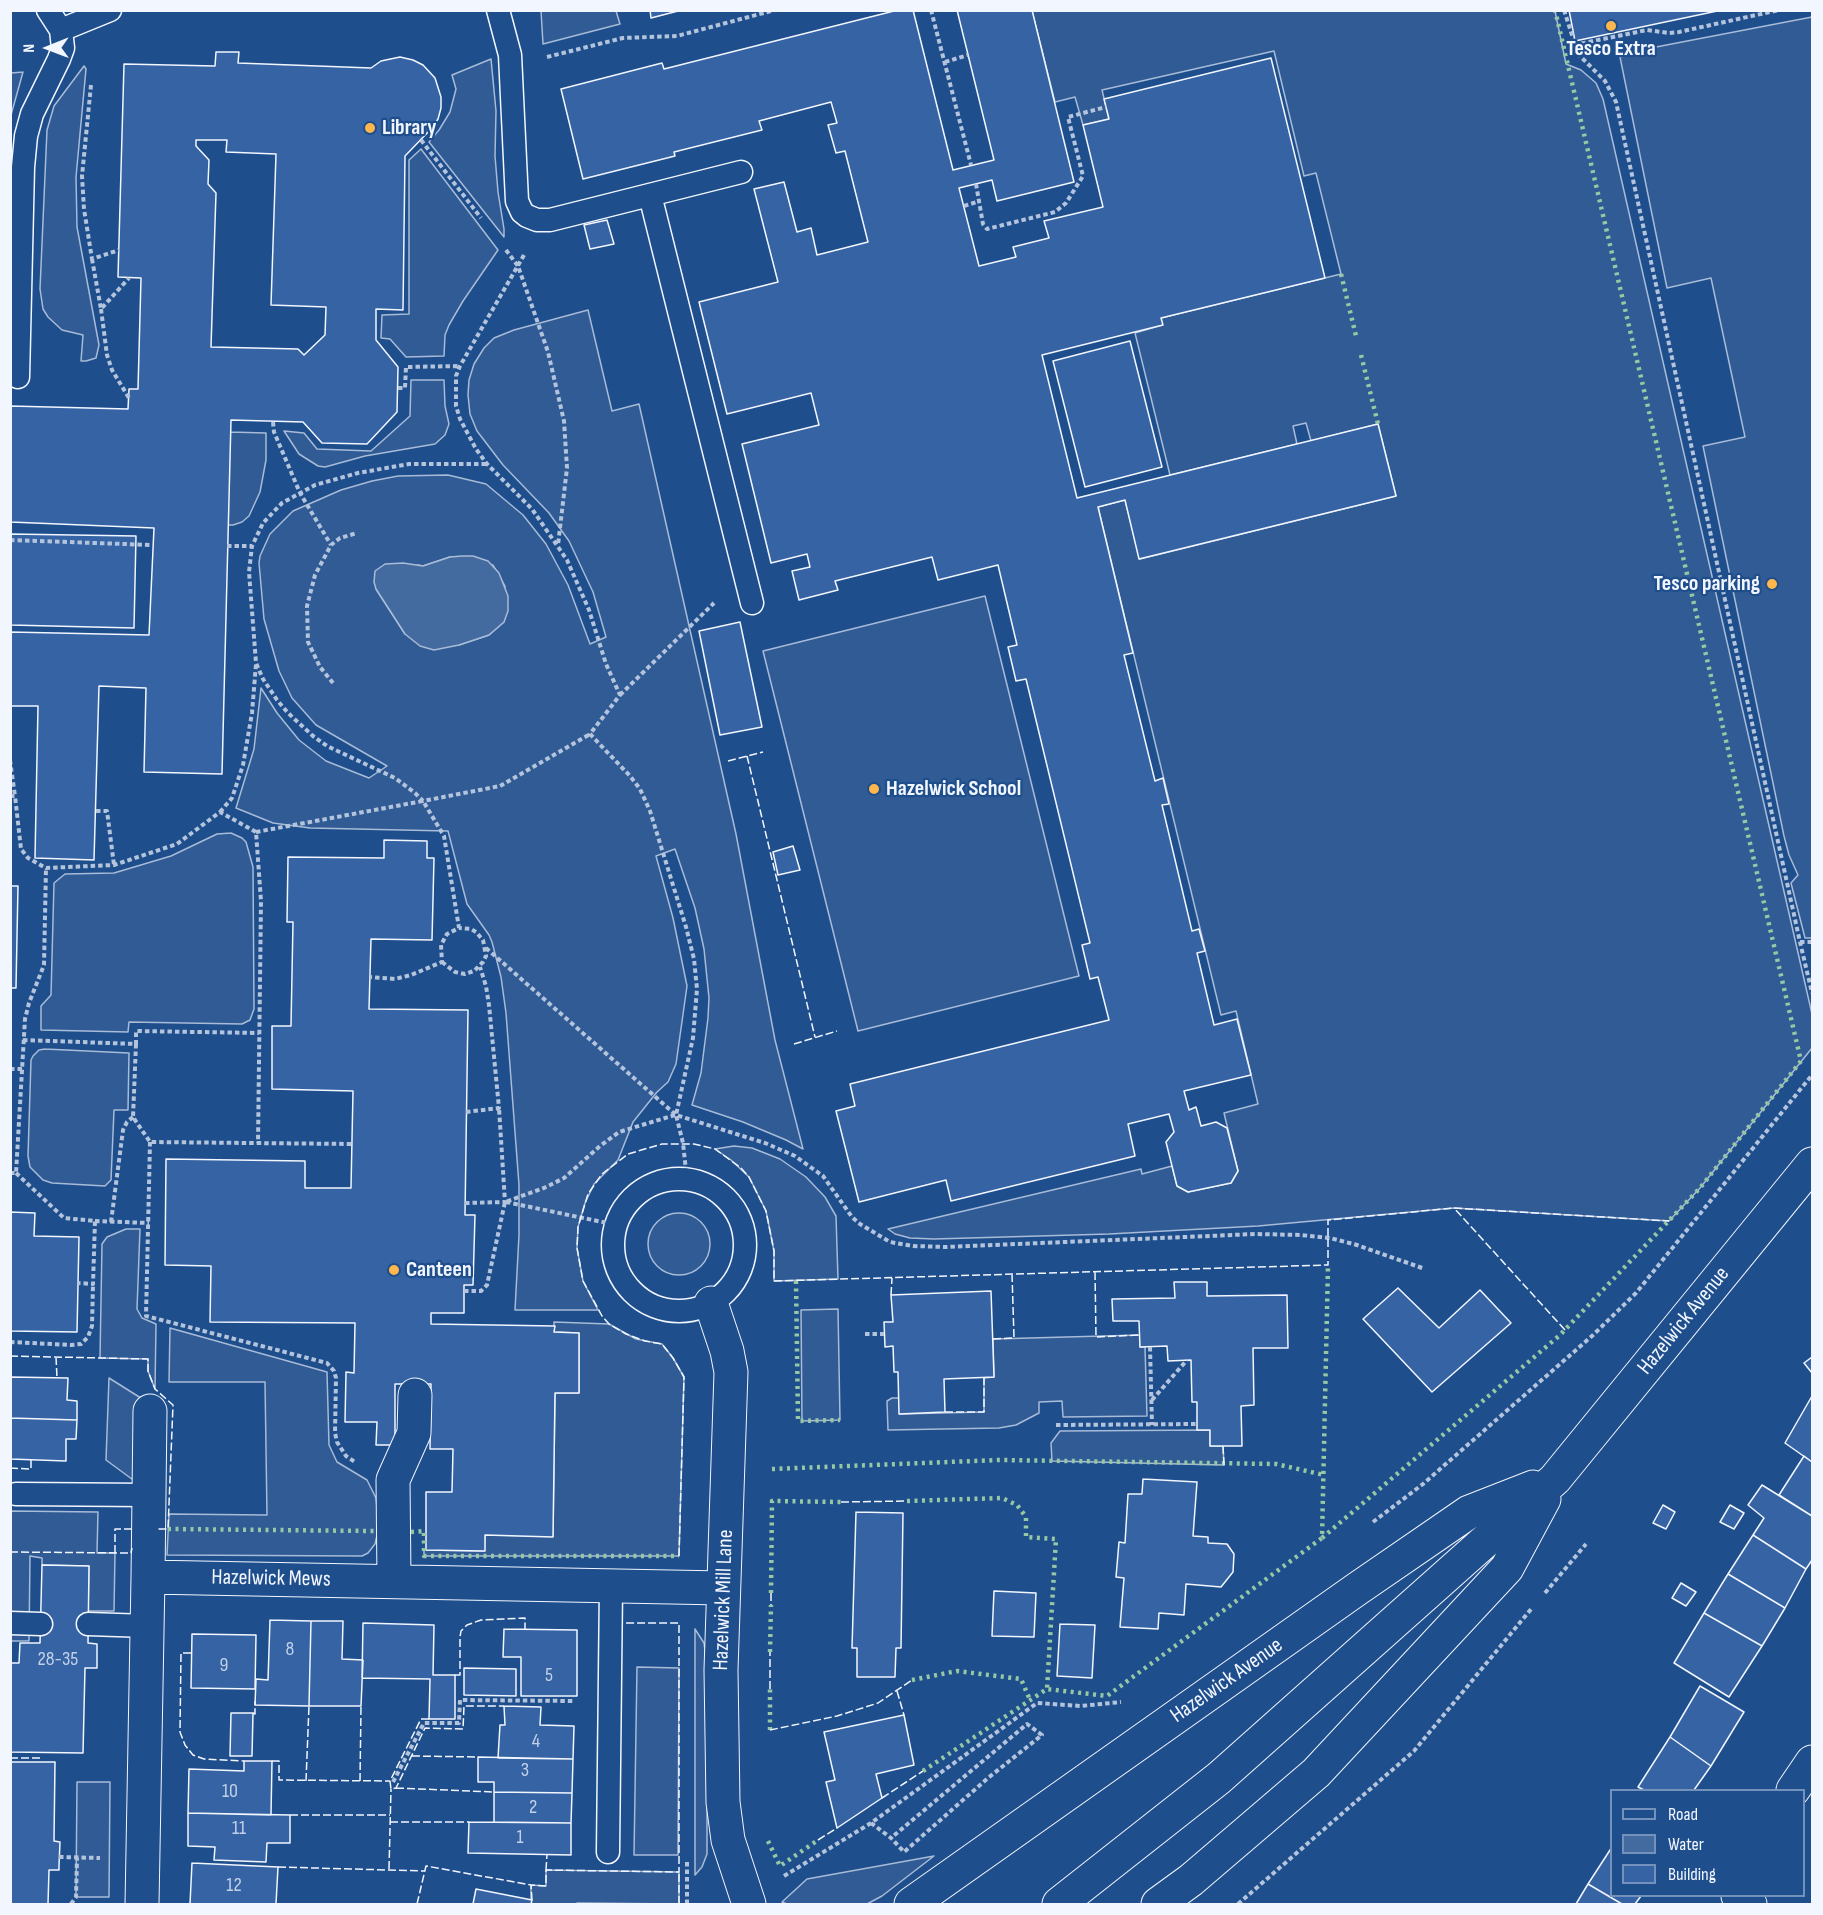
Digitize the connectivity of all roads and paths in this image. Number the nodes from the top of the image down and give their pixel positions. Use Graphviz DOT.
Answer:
graph roads {
  1 [pos="48,10"];
  2 [pos="498,10"];
  3 [pos="775,10"];
  4 [pos="931,10"];
  5 [pos="1564,10"];
  6 [pos="1779,10"];
  7 [pos="103,13"];
  8 [pos="62,30"];
  9 [pos="1574,45"];
  10 [pos="968,55"];
  11 [pos="945,62"];
  12 [pos="511,66"];
  13 [pos="1106,107"];
  14 [pos="421,140"];
  15 [pos="971,165"];
  16 [pos="741,172"];
  17 [pos="976,184"];
  18 [pos="650,195"];
  19 [pos="980,201"];
  20 [pos="964,206"];
  21 [pos="537,220"];
  22 [pos="483,221"];
  23 [pos="504,248"];
  24 [pos="119,250"];
  25 [pos="92,260"];
  26 [pos="518,266"];
  27 [pos="129,278"];
  28 [pos="101,309"];
  29 [pos="460,366"];
  30 [pos="18,377"];
  31 [pos="398,388"];
  32 [pos="129,398"];
  33 [pos="273,422"];
  34 [pos="487,464"];
  35 [pos="300,494"];
  36 [pos="357,533"];
  37 [pos="10,540"];
  38 [pos="152,545"];
  39 [pos="331,545"];
  40 [pos="558,545"];
  41 [pos="227,546"];
  42 [pos="252,546"];
  43 [pos="749,595"];
  44 [pos="256,663"];
  45 [pos="333,683"];
  46 [pos="620,695"];
  47 [pos="590,734"];
  48 [pos="10,760"];
  49 [pos="13,796"];
  50 [pos="423,801"];
  51 [pos="96,811"];
  52 [pos="220,812"];
  53 [pos="256,832"];
  54 [pos="114,865"];
  55 [pos="46,868"];
  56 [pos="459,928"];
  57 [pos="1800,942"];
  58 [pos="1812,942"];
  59 [pos="486,948"];
  60 [pos="442,962"];
  61 [pos="480,967"];
  62 [pos="370,977"];
  63 [pos="1812,993"];
  64 [pos="259,1033"];
  65 [pos="23,1040"];
  66 [pos="136,1044"];
  67 [pos="10,1069"];
  68 [pos="22,1069"];
  69 [pos="1812,1075"];
  70 [pos="499,1108"];
  71 [pos="466,1112"];
  72 [pos="676,1115"];
  73 [pos="133,1118"];
  74 [pos="150,1142"];
  75 [pos="258,1143"];
  76 [pos="352,1144"];
  77 [pos="1812,1164"];
  78 [pos="10,1173"];
  79 [pos="16,1173"];
  80 [pos="687,1180"];
  81 [pos="505,1202"];
  82 [pos="465,1203"];
  83 [pos="95,1221"];
  84 [pos="111,1222"];
  85 [pos="149,1223"];
  86 [pos="617,1225"];
  87 [pos="1425,1269"];
  88 [pos="78,1283"];
  89 [pos="93,1284"];
  90 [pos="464,1291"];
  91 [pos="711,1302"];
  92 [pos="865,1334"];
  93 [pos="884,1334"];
  94 [pos="10,1342"];
  95 [pos="1150,1347"];
  96 [pos="1187,1360"];
  97 [pos="415,1395"];
  98 [pos="1152,1401"];
  99 [pos="150,1411"];
  100 [pos="1197,1424"];
  101 [pos="1056,1425"];
  102 [pos="1152,1425"];
  103 [pos="1555,1479"];
  104 [pos="393,1480"];
  105 [pos="16,1494"];
  106 [pos="149,1495"];
  107 [pos="1366,1527"];
  108 [pos="1586,1544"];
  109 [pos="148,1577"];
  110 [pos="394,1580"];
  111 [pos="611,1586"];
  112 [pos="723,1588"];
  113 [pos="1541,1598"];
  114 [pos="1533,1607"];
  115 [pos="10,1623"];
  116 [pos="41,1624"];
  117 [pos="88,1624"];
  118 [pos="147,1626"];
  119 [pos="1130,1697"];
  120 [pos="610,1701"];
  121 [pos="1812,1762"];
  122 [pos="393,1782"];
  123 [pos="1794,1789"];
  124 [pos="870,1823"];
  125 [pos="891,1838"];
  126 [pos="608,1852"];
  127 [pos="77,1858"];
  128 [pos="784,1876"];
  129 [pos="750,1902"];
  130 [pos="71,1905"];
  131 [pos="142,1905"];
  132 [pos="911,1905"];
  133 [pos="1059,1905"];
  134 [pos="1158,1905"];
  135 [pos="1238,1905"];
  1 -- 8 [label="lane"];
  2 -- 12 [label="lane"];
  3 -- 12 [label="path"];
  4 -- 11 [label="path"];
  5 -- 9 [label="path"];
  6 -- 9 [label="path"];
  7 -- 8 [label="lane"];
  7 -- 25 [label="path"];
  8 -- 30 [label="lane"];
  9 -- 57 [label="path"];
  10 -- 11 [label="path"];
  11 -- 15 [label="path"];
  12 -- 21 [label="lane"];
  13 -- 19 [label="path"];
  14 -- 22 [label="path"];
  16 -- 18 [label="lane"];
  17 -- 19 [label="path"];
  18 -- 21 [label="lane"];
  18 -- 43 [label="lane"];
  19 -- 20 [label="path"];
  21 -- 26 [label="path"];
  23 -- 26 [label="path"];
  24 -- 25 [label="path"];
  25 -- 28 [label="path"];
  26 -- 29 [label="path"];
  26 -- 40 [label="path"];
  27 -- 28 [label="path"];
  28 -- 32 [label="path"];
  29 -- 31 [label="path"];
  29 -- 34 [label="path"];
  33 -- 35 [label="path"];
  34 -- 35 [label="path"];
  34 -- 40 [label="path"];
  35 -- 39 [label="path"];
  35 -- 42 [label="path"];
  36 -- 39 [label="path"];
  37 -- 38 [label="path"];
  39 -- 45 [label="path"];
  40 -- 46 [label="path"];
  41 -- 42 [label="path"];
  42 -- 44 [label="path"];
  43 -- 46 [label="path"];
  44 -- 50 [label="path"];
  44 -- 52 [label="path"];
  46 -- 47 [label="path"];
  47 -- 50 [label="path"];
  47 -- 72 [label="path"];
  48 -- 49 [label="path"];
  49 -- 55 [label="path"];
  50 -- 53 [label="path"];
  50 -- 56 [label="path"];
  51 -- 54 [label="path"];
  52 -- 53 [label="path"];
  52 -- 54 [label="path"];
  53 -- 64 [label="path"];
  54 -- 55 [label="path"];
  55 -- 65 [label="path"];
  56 -- 59 [label="path"];
  56 -- 60 [label="path"];
  57 -- 58 [label="path"];
  57 -- 63 [label="path"];
  59 -- 61 [label="path"];
  59 -- 72 [label="path"];
  60 -- 61 [label="path"];
  60 -- 62 [label="path"];
  61 -- 70 [label="path"];
  64 -- 66 [label="path"];
  64 -- 75 [label="path"];
  65 -- 66 [label="path"];
  65 -- 68 [label="path"];
  66 -- 73 [label="path"];
  67 -- 68 [label="path"];
  68 -- 79 [label="path"];
  69 -- 107 [label="path"];
  70 -- 71 [label="path"];
  70 -- 81 [label="path"];
  72 -- 80 [label="path"];
  72 -- 81 [label="path"];
  72 -- 87 [label="path"];
  73 -- 74 [label="path"];
  73 -- 84 [label="path"];
  74 -- 75 [label="path"];
  74 -- 85 [label="path"];
  75 -- 76 [label="path"];
  77 -- 103 [label="street, Hazelwick Avenue"];
  78 -- 79 [label="path"];
  79 -- 83 [label="path"];
  80 -- 86 [label="lane"];
  80 -- 91 [label="lane"];
  81 -- 82 [label="path"];
  81 -- 86 [label="path"];
  81 -- 90 [label="path"];
  83 -- 84 [label="path"];
  83 -- 89 [label="path"];
  84 -- 85 [label="path"];
  85 -- 104 [label="path"];
  86 -- 91 [label="lane"];
  88 -- 89 [label="path"];
  89 -- 94 [label="path"];
  91 -- 112 [label="street, Hazelwick Mill Lane"];
  92 -- 93 [label="path"];
  95 -- 98 [label="path"];
  96 -- 98 [label="path"];
  97 -- 104 [label="street"];
  98 -- 102 [label="path"];
  99 -- 106 [label="street"];
  100 -- 102 [label="path"];
  101 -- 102 [label="path"];
  103 -- 132 [label="street, Hazelwick Avenue"];
  103 -- 133 [label="street, Hazelwick Avenue"];
  103 -- 134 [label="street, Hazelwick Avenue"];
  104 -- 110 [label="street"];
  105 -- 106 [label="lane"];
  106 -- 109 [label="street"];
  108 -- 113 [label="path"];
  109 -- 110 [label="street, Hazelwick Mews"];
  109 -- 118 [label="street"];
  110 -- 111 [label="street, Hazelwick Mews"];
  111 -- 112 [label="street, Hazelwick Mews"];
  111 -- 120 [label="lane"];
  112 -- 129 [label="street, Hazelwick Mill Lane"];
  114 -- 135 [label="path"];
  115 -- 116 [label="lane"];
  117 -- 118 [label="lane"];
  118 -- 131 [label="street"];
  119 -- 124 [label="path"];
  120 -- 122 [label="path"];
  120 -- 126 [label="lane"];
  121 -- 123 [label="street"];
  124 -- 125 [label="path"];
  124 -- 128 [label="path"];
  125 -- 125 [label="path"];
  127 -- 130 [label="path"];
}
